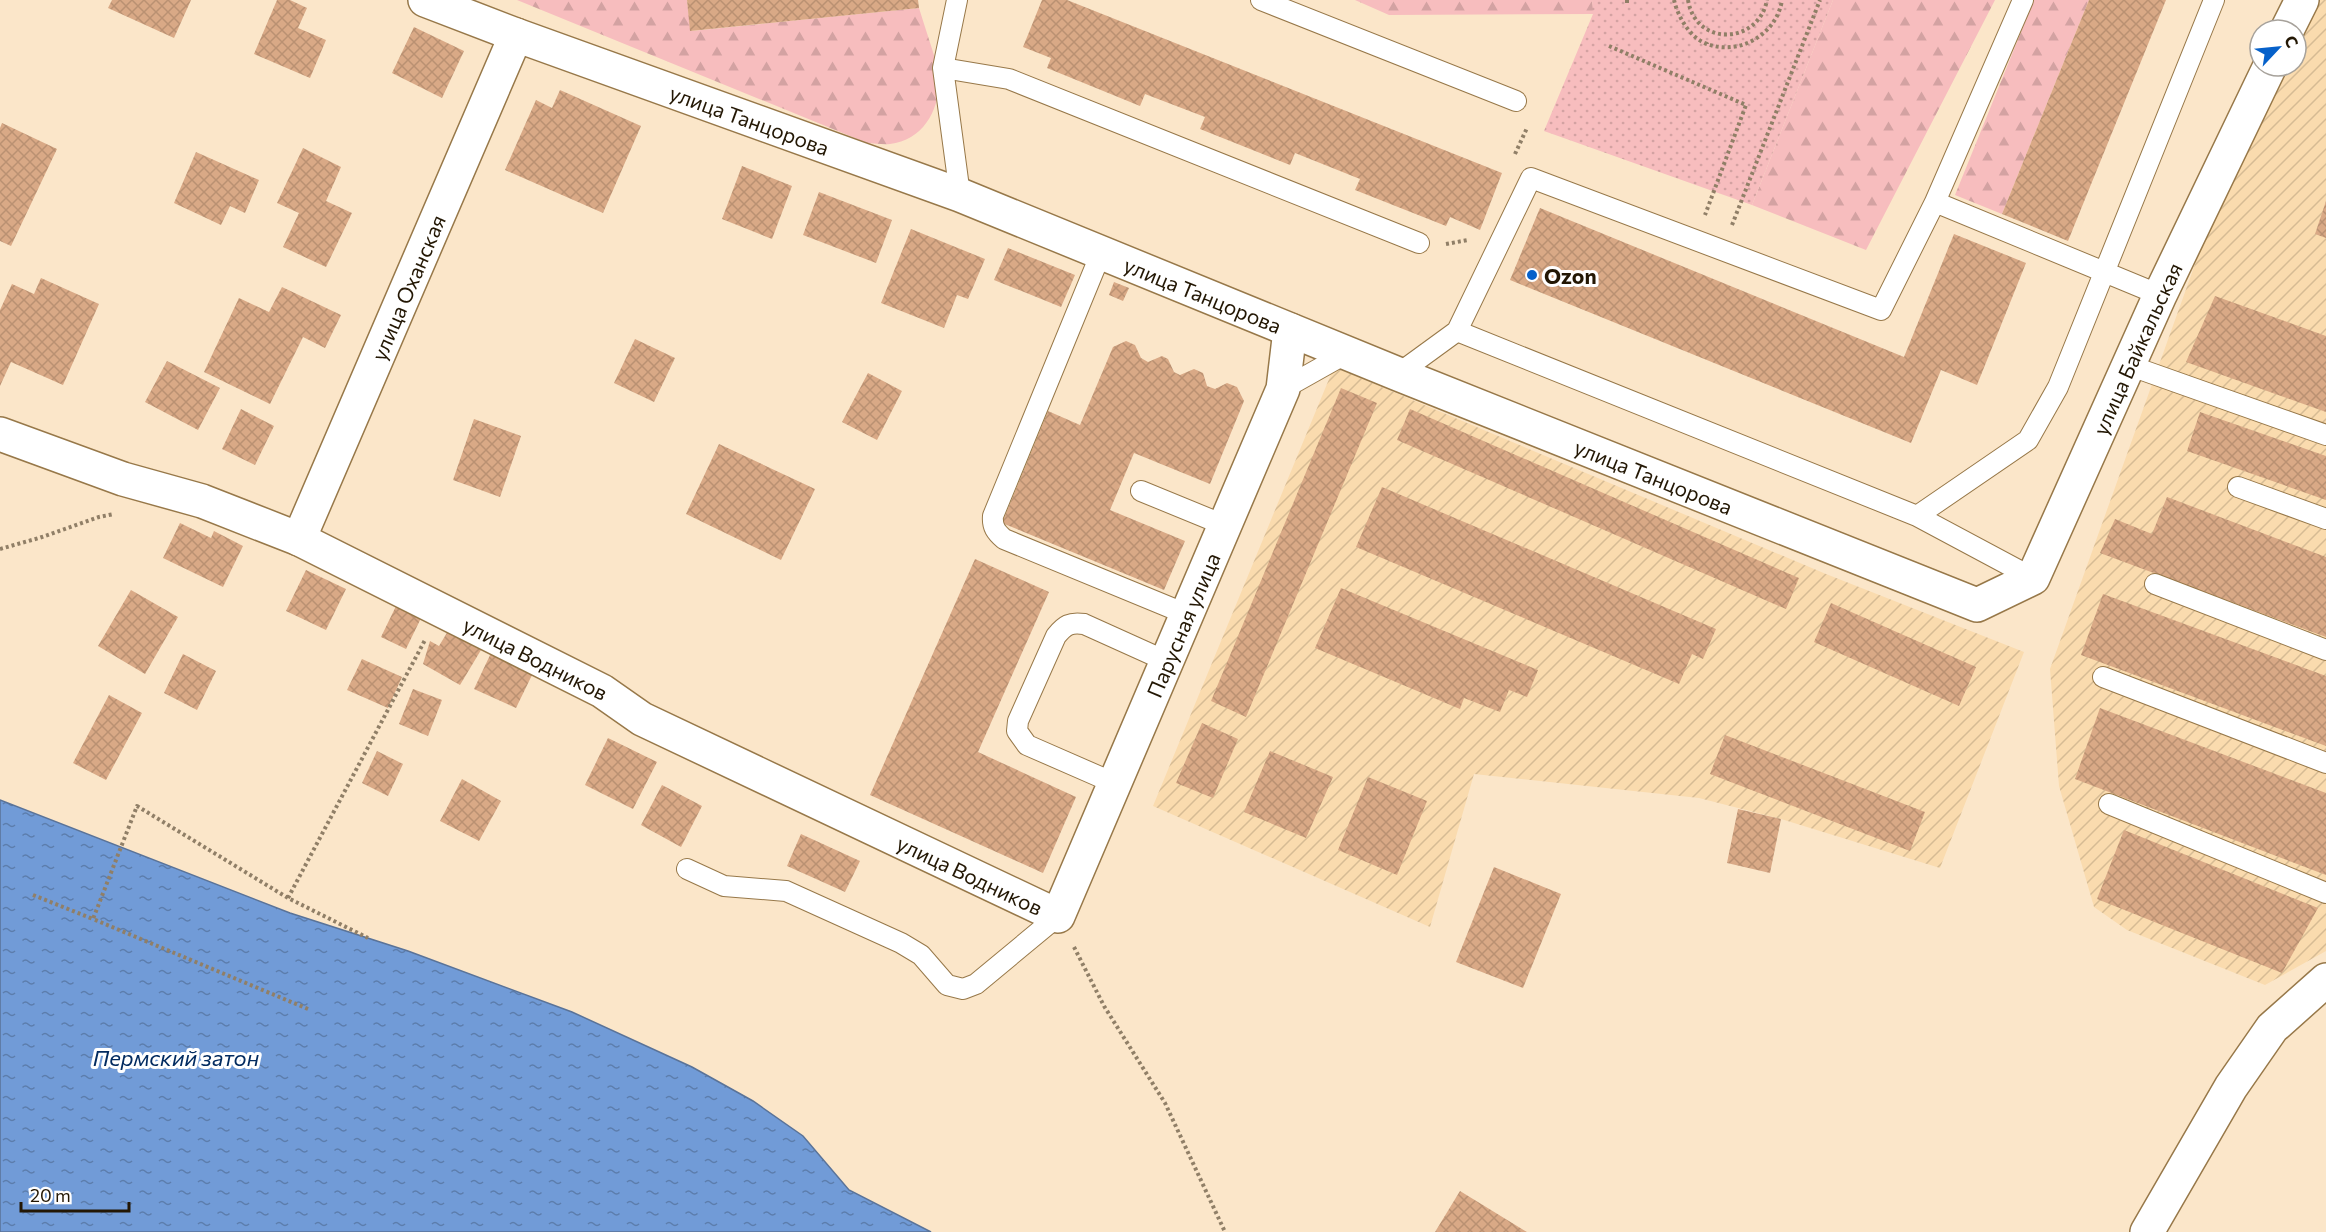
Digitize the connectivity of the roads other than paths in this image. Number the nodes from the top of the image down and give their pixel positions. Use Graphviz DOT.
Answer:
graph roads {
  1 [pos="425,0"];
  2 [pos="957,0"];
  3 [pos="1261,0"];
  4 [pos="2023,0"];
  5 [pos="2214,0"];
  6 [pos="2302,0"];
  7 [pos="2294,18"];
  8 [pos="516,35"];
  9 [pos="943,68"];
  10 [pos="2264,78"];
  11 [pos="1516,101"];
  12 [pos="960,195"];
  13 [pos="1935,202"];
  14 [pos="1419,243"];
  15 [pos="1101,253"];
  16 [pos="2104,272"];
  17 [pos="2160,295"];
  18 [pos="1290,330"];
  19 [pos="1457,331"];
  20 [pos="1347,353"];
  21 [pos="2128,365"];
  22 [pos="1398,374"];
  23 [pos="1283,388"];
  24 [pos="0,434"];
  25 [pos="2326,435"];
  26 [pos="2238,487"];
  27 [pos="1141,491"];
  28 [pos="1917,516"];
  29 [pos="2326,519"];
  30 [pos="1224,525"];
  31 [pos="299,539"];
  32 [pos="2033,578"];
  33 [pos="2155,584"];
  34 [pos="1186,614"];
  35 [pos="2326,650"];
  36 [pos="1166,662"];
  37 [pos="2103,676"];
  38 [pos="2326,763"];
  39 [pos="1114,783"];
  40 [pos="2109,804"];
  41 [pos="687,869"];
  42 [pos="2326,893"];
  43 [pos="1058,916"];
  44 [pos="2326,980"];
  45 [pos="2147,1232"];
  1 -- 8 [label="street, улица Танцорова"];
  2 -- 9 [label="lane"];
  3 -- 11 [label="lane"];
  4 -- 13 [label="lane"];
  5 -- 16 [label="lane"];
  6 -- 7 [label="street"];
  8 -- 12 [label="street, улица Танцорова"];
  8 -- 31 [label="street, улица Оханская"];
  9 -- 12 [label="lane"];
  9 -- 14 [label="lane"];
  10 -- 17 [label="street, улица Байкальская"];
  12 -- 15 [label="street, улица Танцорова"];
  13 -- 16 [label="lane"];
  13 -- 19 [label="lane"];
  15 -- 18 [label="street, улица Танцорова"];
  15 -- 34 [label="lane"];
  16 -- 17 [label="lane"];
  16 -- 28 [label="lane"];
  17 -- 21 [label="street, улица Байкальская"];
  18 -- 20 [label="street, улица Танцорова"];
  18 -- 23 [label="street, Парусная улица"];
  19 -- 22 [label="lane"];
  19 -- 28 [label="lane"];
  20 -- 22 [label="street, улица Танцорова"];
  20 -- 23 [label="lane"];
  21 -- 25 [label="lane"];
  21 -- 32 [label="street, улица Байкальская"];
  22 -- 32 [label="street, улица Танцорова"];
  23 -- 30 [label="street, Парусная улица"];
  24 -- 31 [label="street, улица Водников"];
  26 -- 29 [label="lane"];
  27 -- 30 [label="lane"];
  28 -- 32 [label="lane"];
  30 -- 34 [label="street, Парусная улица"];
  31 -- 43 [label="street, улица Водников"];
  33 -- 35 [label="lane"];
  34 -- 36 [label="street, Парусная улица"];
  36 -- 39 [label="street, Парусная улица"];
  36 -- 39 [label="lane"];
  37 -- 38 [label="lane"];
  39 -- 43 [label="street, Парусная улица"];
  40 -- 42 [label="lane"];
  41 -- 43 [label="lane"];
  44 -- 45 [label="street"];
}
